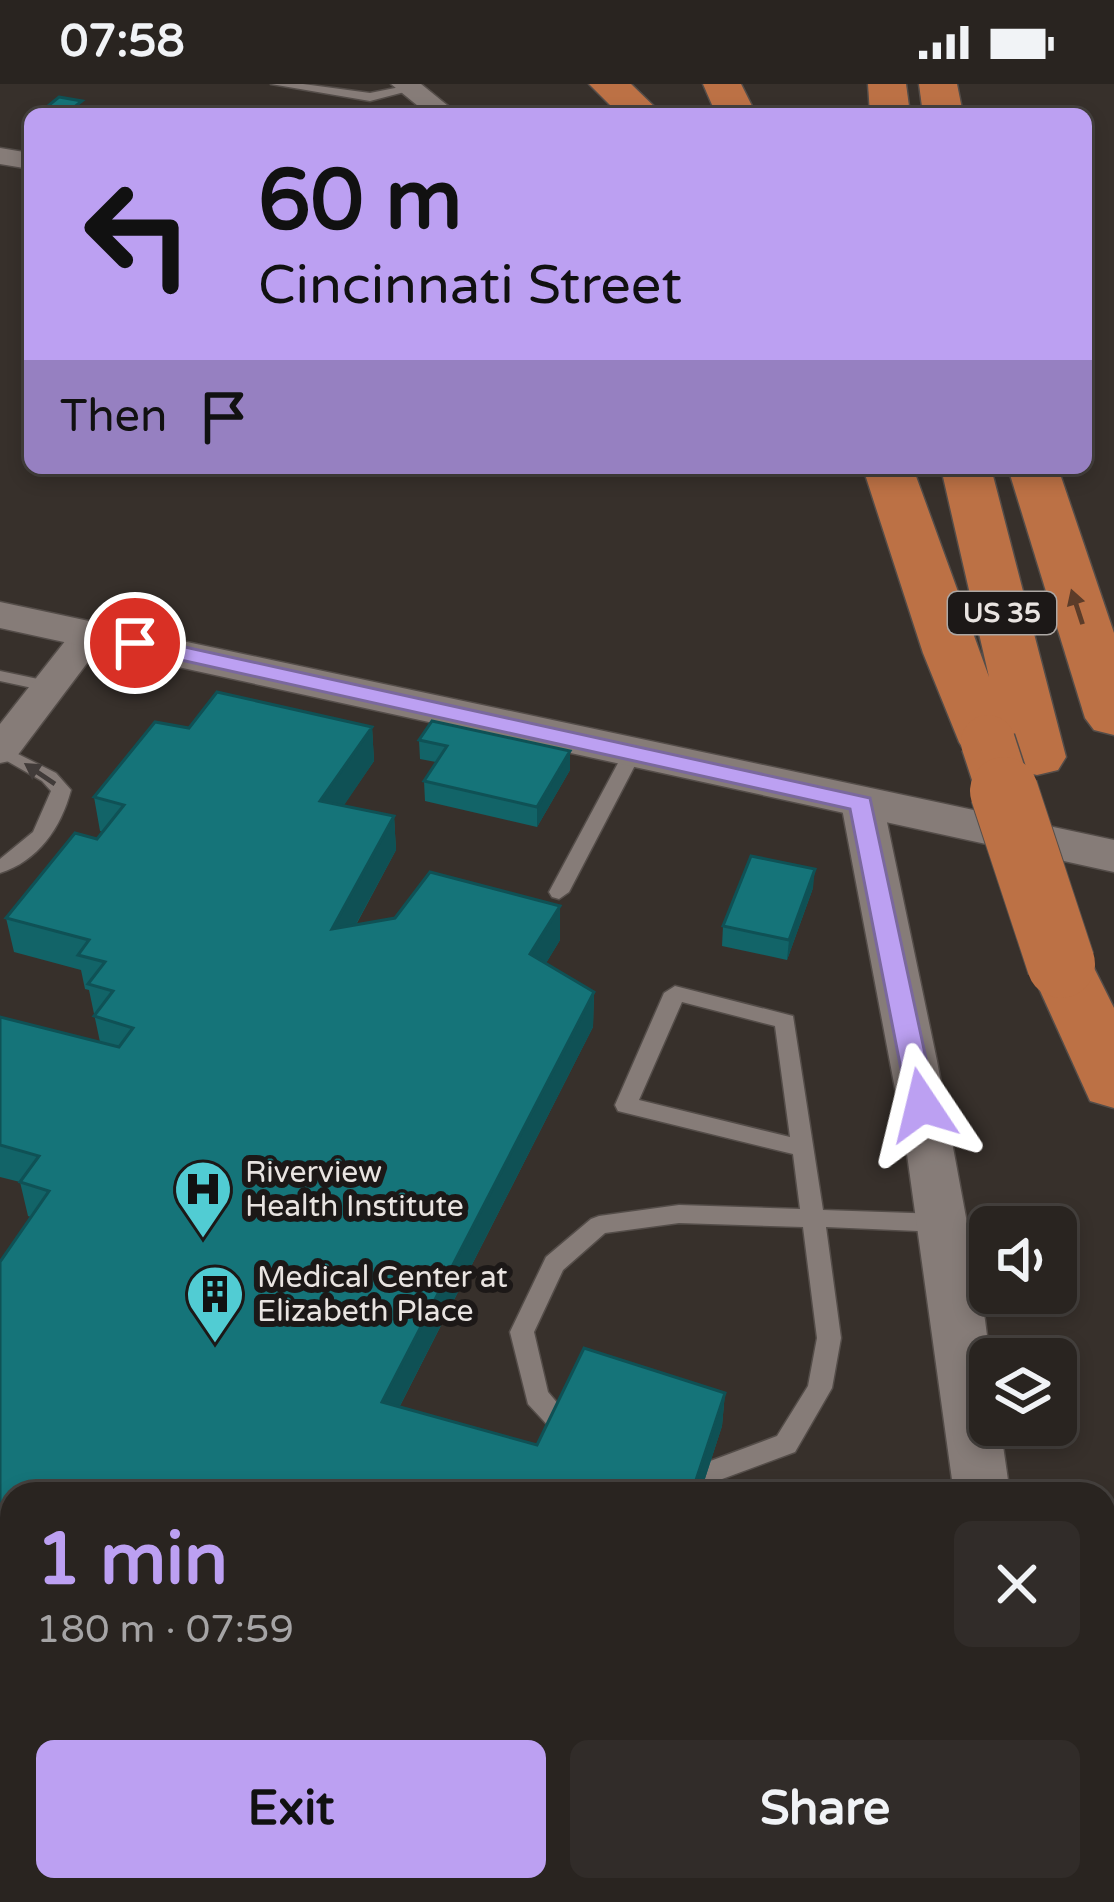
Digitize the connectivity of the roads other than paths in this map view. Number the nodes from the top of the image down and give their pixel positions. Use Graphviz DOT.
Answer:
graph roads {
  1 [pos="277,84"];
  2 [pos="608,84"];
  3 [pos="407,86"];
  4 [pos="437,108"];
  5 [pos="635,108"];
  6 [pos="967,474"];
  7 [pos="1036,474"];
  8 [pos="887,480"];
  9 [pos="0,615"];
  10 [pos="90,634"];
  11 [pos="0,676"];
  12 [pos="51,688"];
  13 [pos="1114,718"];
  14 [pos="634,750"];
  15 [pos="1013,750"];
  16 [pos="0,751"];
  17 [pos="862,803"];
  18 [pos="1114,856"];
  19 [pos="0,867"];
  20 [pos="559,892"];
  21 [pos="1078,965"];
  22 [pos="1114,1039"];
  23 [pos="1114,1083"];
  24 [pos="803,1148"];
  25 [pos="813,1218"];
  26 [pos="945,1244"];
  27 [pos="563,1425"];
  28 [pos="706,1474"];
  29 [pos="980,1482"];
  1 -- 3 [label="lane"];
  2 -- 5 [label="highway"];
  3 -- 4 [label="street"];
  6 -- 15 [label="highway, US 35"];
  13 -- 7 [label="highway, US 35, one-way"];
  8 -- 15 [label="highway"];
  9 -- 10 [label="street"];
  10 -- 12 [label="street"];
  10 -- 14 [label="street"];
  11 -- 12 [label="lane"];
  12 -- 16 [label="street"];
  14 -- 17 [label="street"];
  14 -- 20 [label="lane"];
  15 -- 21 [label="highway, US 35"];
  19 -- 16 [label="lane, one-way"];
  17 -- 18 [label="street"];
  17 -- 26 [label="street"];
  21 -- 22 [label="highway, US 35"];
  21 -- 23 [label="highway"];
  24 -- 24 [label="lane"];
  24 -- 25 [label="lane"];
  25 -- 26 [label="lane"];
  25 -- 27 [label="lane"];
  25 -- 28 [label="lane"];
  26 -- 29 [label="street"];
}
